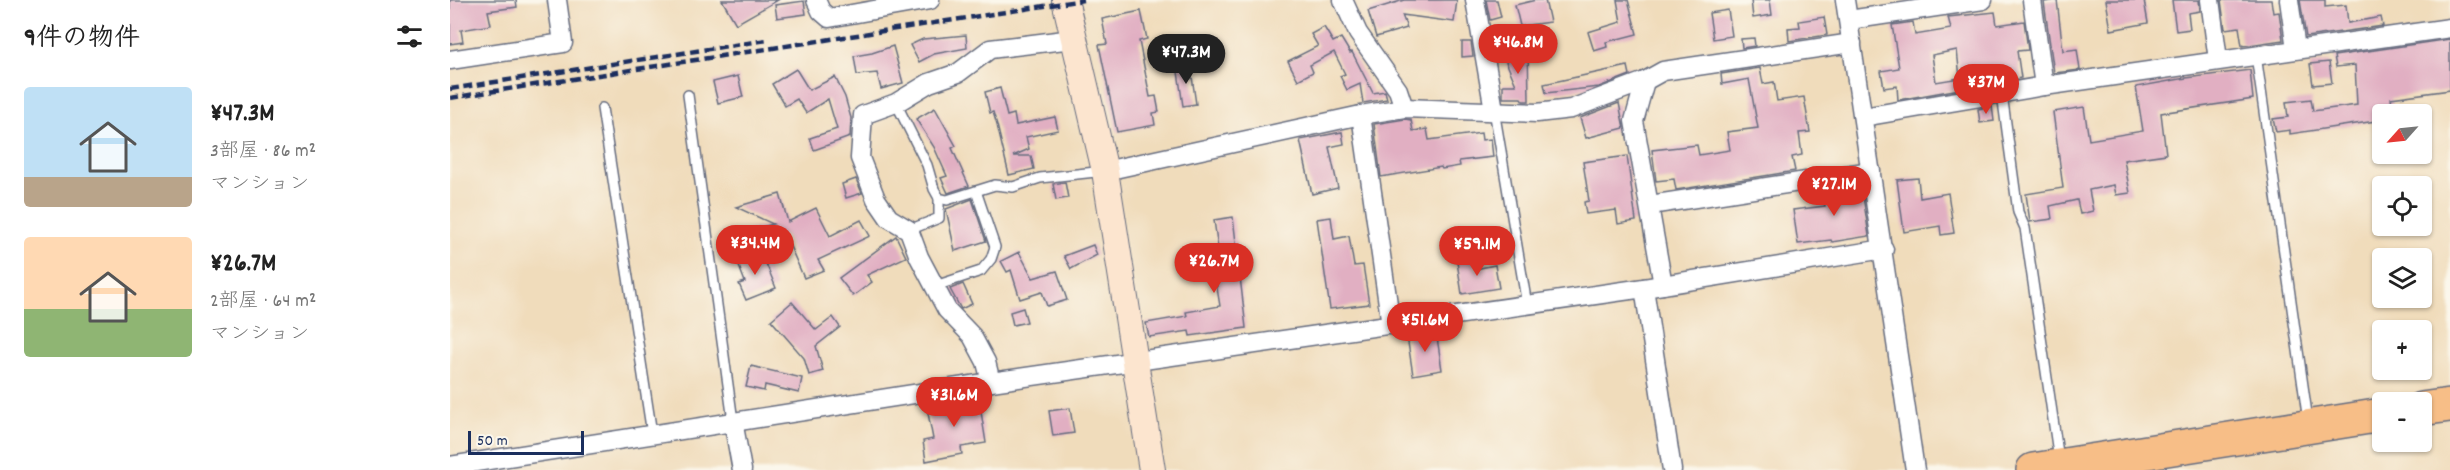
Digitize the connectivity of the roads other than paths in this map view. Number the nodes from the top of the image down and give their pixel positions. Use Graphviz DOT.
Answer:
graph roads {
  1 [pos="557,0"];
  2 [pos="816,0"];
  3 [pos="930,0"];
  4 [pos="1065,0"];
  5 [pos="1342,0"];
  6 [pos="1475,0"];
  7 [pos="1845,0"];
  8 [pos="1983,0"];
  9 [pos="2032,0"];
  10 [pos="2210,0"];
  11 [pos="2289,0"];
  12 [pos="1849,20"];
  13 [pos="2450,28"];
  14 [pos="1073,39"];
  15 [pos="1852,43"];
  16 [pos="2296,49"];
  17 [pos="2256,55"];
  18 [pos="450,60"];
  19 [pos="2218,60"];
  20 [pos="1645,81"];
  21 [pos="2044,86"];
  22 [pos="2002,94"];
  23 [pos="688,95"];
  24 [pos="896,103"];
  25 [pos="602,108"];
  26 [pos="1404,108"];
  27 [pos="1494,110"];
  28 [pos="1361,114"];
  29 [pos="1863,117"];
  30 [pos="1105,171"];
  31 [pos="1871,171"];
  32 [pos="976,191"];
  33 [pos="939,198"];
  34 [pos="1650,205"];
  35 [pos="909,230"];
  36 [pos="1884,249"];
  37 [pos="1663,285"];
  38 [pos="935,286"];
  39 [pos="1644,288"];
  40 [pos="1527,305"];
  41 [pos="1391,325"];
  42 [pos="1135,361"];
  43 [pos="991,382"];
  44 [pos="2450,405"];
  45 [pos="2432,407"];
  46 [pos="2372,417"];
  47 [pos="733,422"];
  48 [pos="2309,427"];
  49 [pos="652,434"];
  50 [pos="450,466"];
  51 [pos="2047,468"];
  52 [pos="742,470"];
  53 [pos="1152,470"];
  54 [pos="1672,470"];
  55 [pos="1916,470"];
  1 -- 18 [label="street"];
  2 -- 3 [label="street"];
  4 -- 14 [label="street"];
  5 -- 26 [label="street"];
  6 -- 27 [label="street"];
  7 -- 12 [label="street"];
  8 -- 12 [label="street"];
  9 -- 21 [label="street"];
  10 -- 19 [label="street"];
  11 -- 16 [label="street"];
  12 -- 15 [label="street"];
  13 -- 16 [label="street"];
  14 -- 24 [label="street"];
  14 -- 30 [label="street"];
  15 -- 20 [label="street"];
  15 -- 29 [label="street"];
  16 -- 17 [label="street"];
  17 -- 19 [label="street"];
  17 -- 48 [label="lane"];
  19 -- 21 [label="street"];
  20 -- 27 [label="street"];
  20 -- 34 [label="street"];
  21 -- 22 [label="street"];
  22 -- 29 [label="street"];
  22 -- 51 [label="lane"];
  23 -- 47 [label="lane"];
  24 -- 33 [label="lane"];
  24 -- 35 [label="street"];
  25 -- 49 [label="lane"];
  26 -- 27 [label="street"];
  26 -- 28 [label="street"];
  27 -- 40 [label="lane"];
  28 -- 30 [label="street"];
  28 -- 41 [label="street"];
  29 -- 31 [label="street"];
  30 -- 32 [label="lane"];
  30 -- 42 [label="street"];
  31 -- 34 [label="street"];
  31 -- 36 [label="street"];
  32 -- 33 [label="lane"];
  32 -- 38 [label="lane"];
  33 -- 35 [label="lane"];
  34 -- 37 [label="street"];
  35 -- 38 [label="street"];
  36 -- 37 [label="street"];
  36 -- 55 [label="street"];
  37 -- 39 [label="street"];
  38 -- 43 [label="street"];
  39 -- 40 [label="street"];
  39 -- 54 [label="street"];
  40 -- 41 [label="street"];
  41 -- 42 [label="street"];
  42 -- 43 [label="street"];
  42 -- 53 [label="street"];
  43 -- 47 [label="street"];
  44 -- 45 [label="highway"];
  46 -- 48 [label="highway"];
  47 -- 49 [label="street"];
  47 -- 52 [label="street"];
  48 -- 51 [label="highway"];
  49 -- 50 [label="street"];
}
